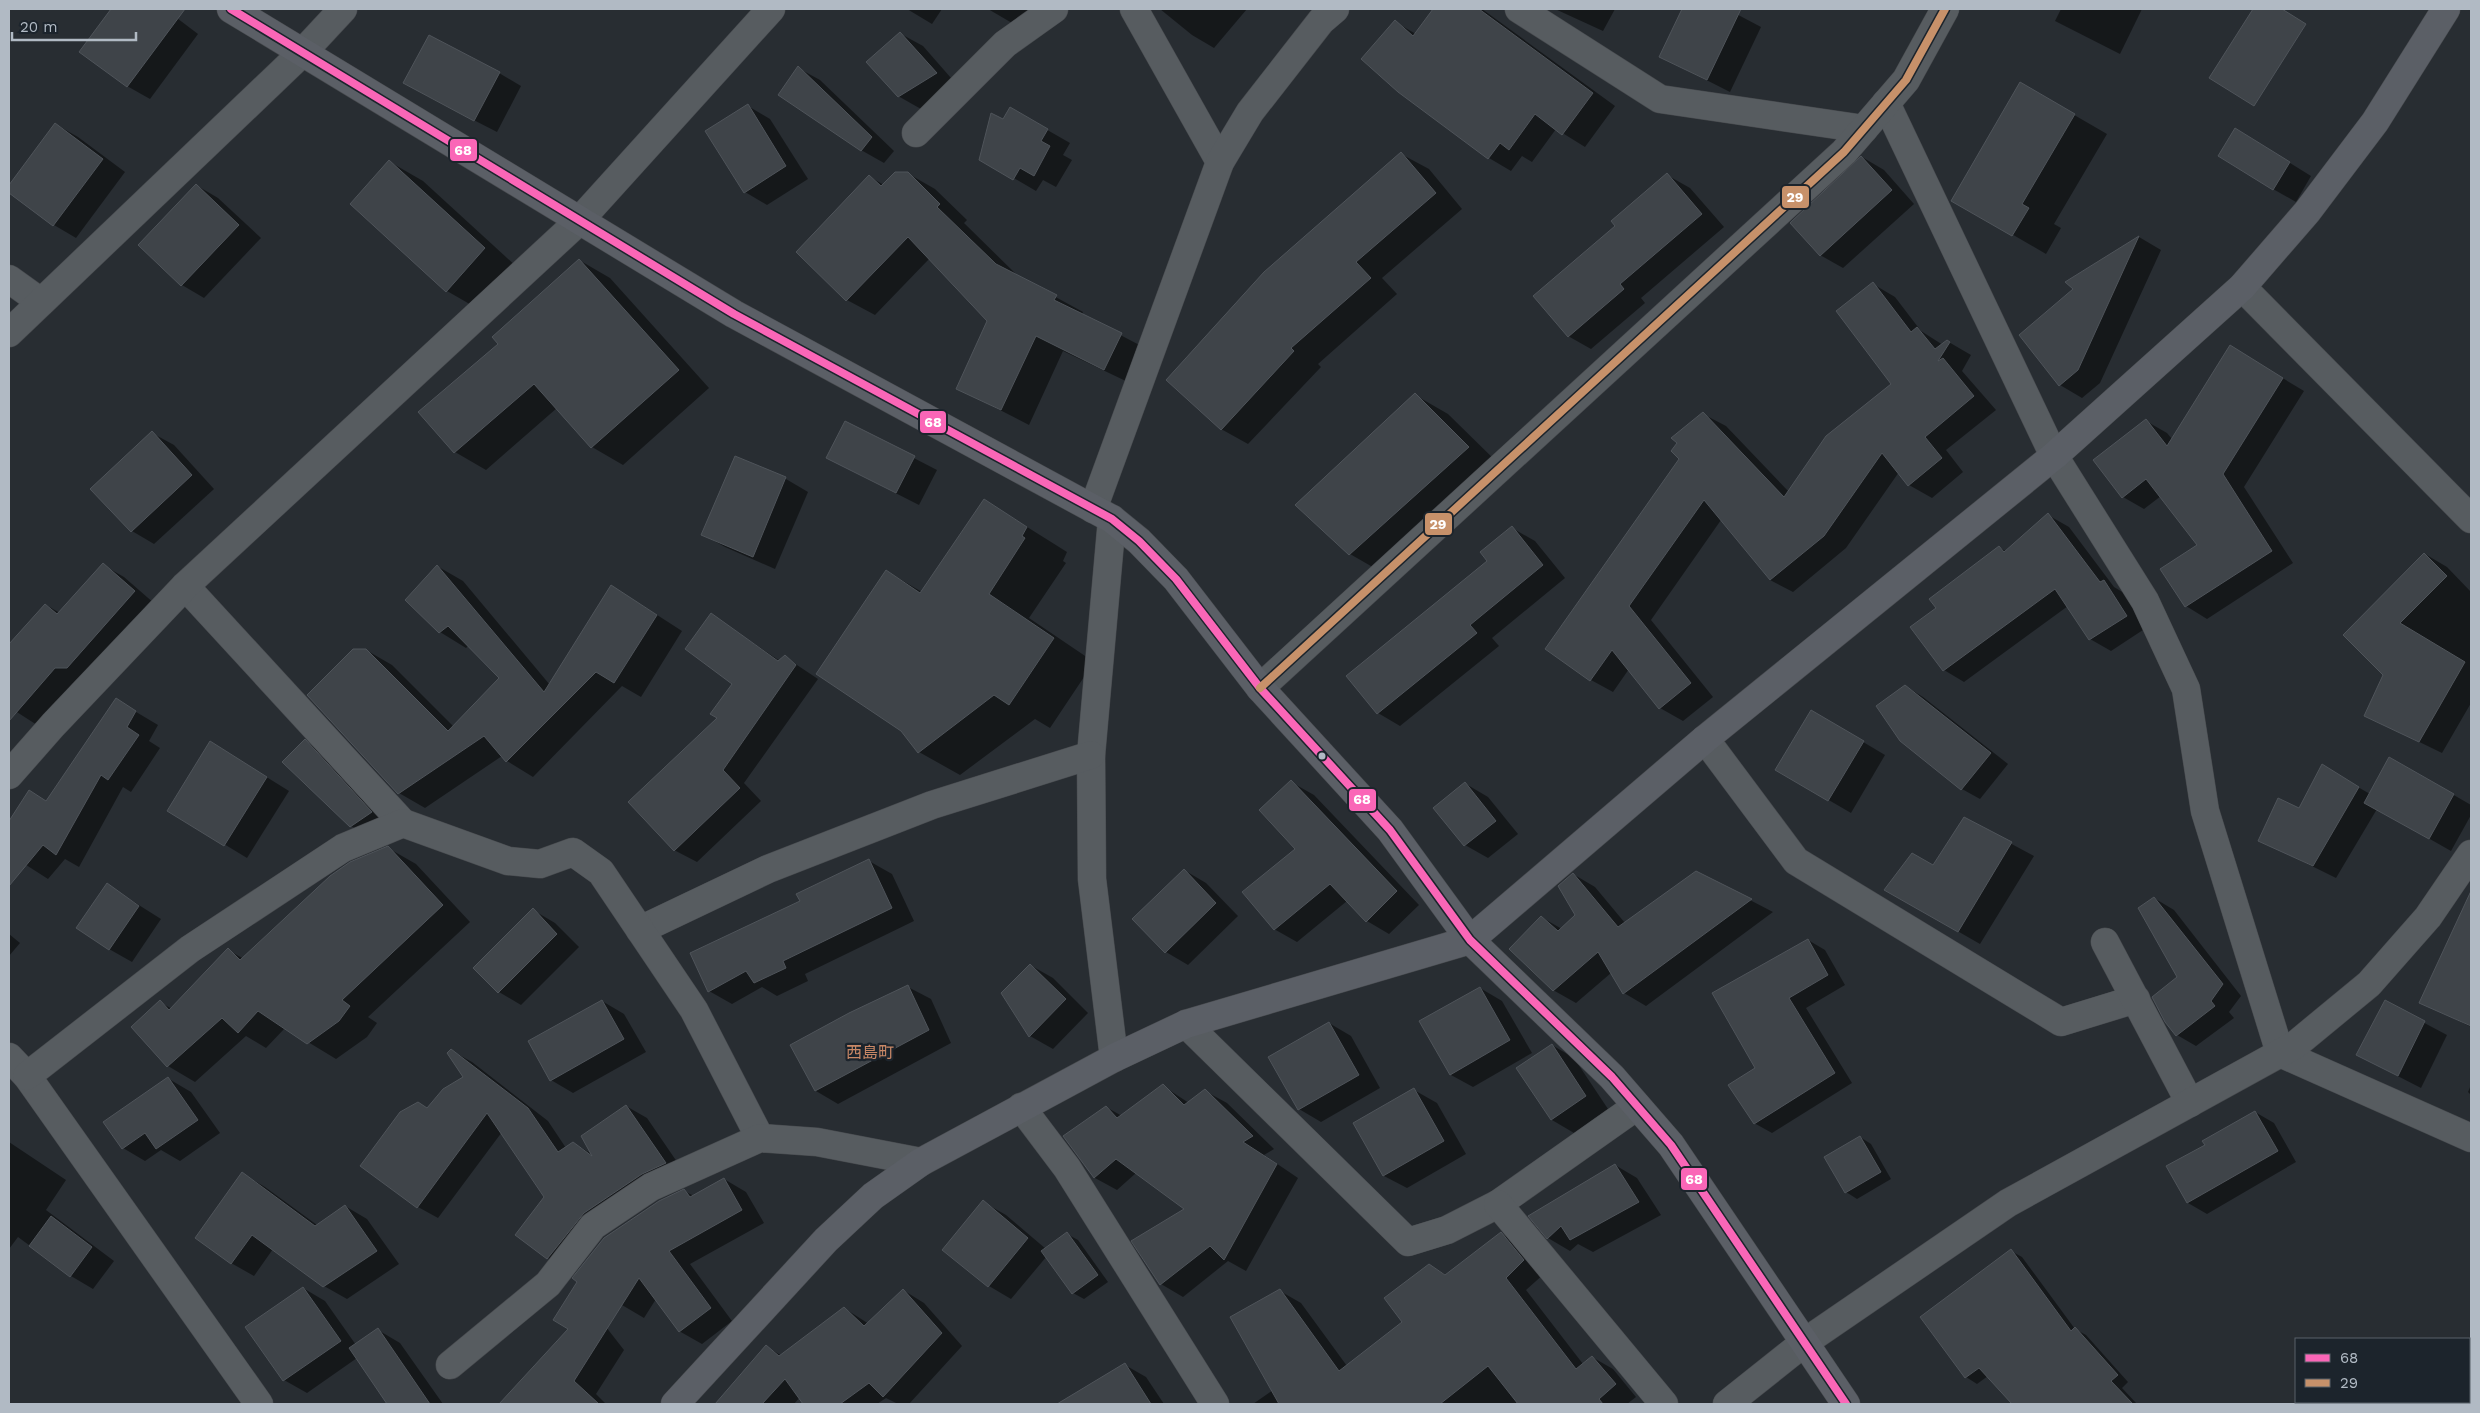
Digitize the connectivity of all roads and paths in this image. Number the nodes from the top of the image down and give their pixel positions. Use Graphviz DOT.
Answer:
graph roads {
  1 [pos="231,9"];
  2 [pos="343,9"];
  3 [pos="771,9"];
  4 [pos="1054,9"];
  5 [pos="1134,9"];
  6 [pos="1335,9"];
  7 [pos="1519,9"];
  8 [pos="1945,9"];
  9 [pos="2446,9"];
  10 [pos="303,52"];
  11 [pos="1886,103"];
  12 [pos="1864,129"];
  13 [pos="916,133"];
  14 [pos="1220,162"];
  15 [pos="579,221"];
  16 [pos="9,279"];
  17 [pos="2242,287"];
  18 [pos="42,302"];
  19 [pos="9,333"];
  20 [pos="2054,456"];
  21 [pos="1103,514"];
  22 [pos="2471,518"];
  23 [pos="185,586"];
  24 [pos="1260,688"];
  25 [pos="1705,739"];
  26 [pos="1091,755"];
  27 [pos="9,775"];
  28 [pos="403,824"];
  29 [pos="2471,854"];
  30 [pos="640,930"];
  31 [pos="1470,940"];
  32 [pos="2105,942"];
  33 [pos="2136,999"];
  34 [pos="1186,1024"];
  35 [pos="2280,1053"];
  36 [pos="1114,1058"];
  37 [pos="18,1067"];
  38 [pos="2190,1102"];
  39 [pos="1637,1106"];
  40 [pos="1021,1107"];
  41 [pos="760,1138"];
  42 [pos="2471,1138"];
  43 [pos="921,1162"];
  44 [pos="1498,1204"];
  45 [pos="1805,1342"];
  46 [pos="450,1366"];
  47 [pos="259,1404"];
  48 [pos="675,1404"];
  49 [pos="1215,1404"];
  50 [pos="1664,1404"];
  51 [pos="1727,1404"];
  52 [pos="1846,1404"];
  1 -- 10 [label="street"];
  2 -- 10 [label="street"];
  3 -- 15 [label="street"];
  4 -- 13 [label="street"];
  5 -- 14 [label="street"];
  6 -- 14 [label="street"];
  7 -- 12 [label="street"];
  8 -- 11 [label="street"];
  9 -- 17 [label="street"];
  10 -- 15 [label="street"];
  10 -- 18 [label="street"];
  11 -- 12 [label="street"];
  11 -- 20 [label="street"];
  12 -- 24 [label="street"];
  14 -- 21 [label="street"];
  15 -- 21 [label="street"];
  15 -- 23 [label="street"];
  16 -- 18 [label="street"];
  17 -- 20 [label="street"];
  17 -- 22 [label="street"];
  18 -- 19 [label="street"];
  20 -- 25 [label="street"];
  20 -- 35 [label="street"];
  21 -- 24 [label="street"];
  21 -- 26 [label="street"];
  23 -- 27 [label="street"];
  23 -- 28 [label="street"];
  24 -- 31 [label="street"];
  25 -- 31 [label="street"];
  25 -- 33 [label="street"];
  26 -- 30 [label="street"];
  26 -- 36 [label="street"];
  28 -- 30 [label="street"];
  28 -- 37 [label="street"];
  29 -- 35 [label="street"];
  30 -- 41 [label="street"];
  31 -- 34 [label="street"];
  31 -- 39 [label="street"];
  32 -- 33 [label="street"];
  33 -- 38 [label="street"];
  34 -- 36 [label="street"];
  34 -- 44 [label="street"];
  35 -- 38 [label="street"];
  35 -- 42 [label="street"];
  36 -- 40 [label="street"];
  37 -- 47 [label="street"];
  38 -- 45 [label="street"];
  39 -- 44 [label="street"];
  39 -- 45 [label="street"];
  40 -- 43 [label="street"];
  40 -- 49 [label="street"];
  41 -- 43 [label="street"];
  41 -- 46 [label="street"];
  43 -- 48 [label="street"];
  44 -- 50 [label="street"];
  45 -- 51 [label="street"];
  45 -- 52 [label="street"];
}
